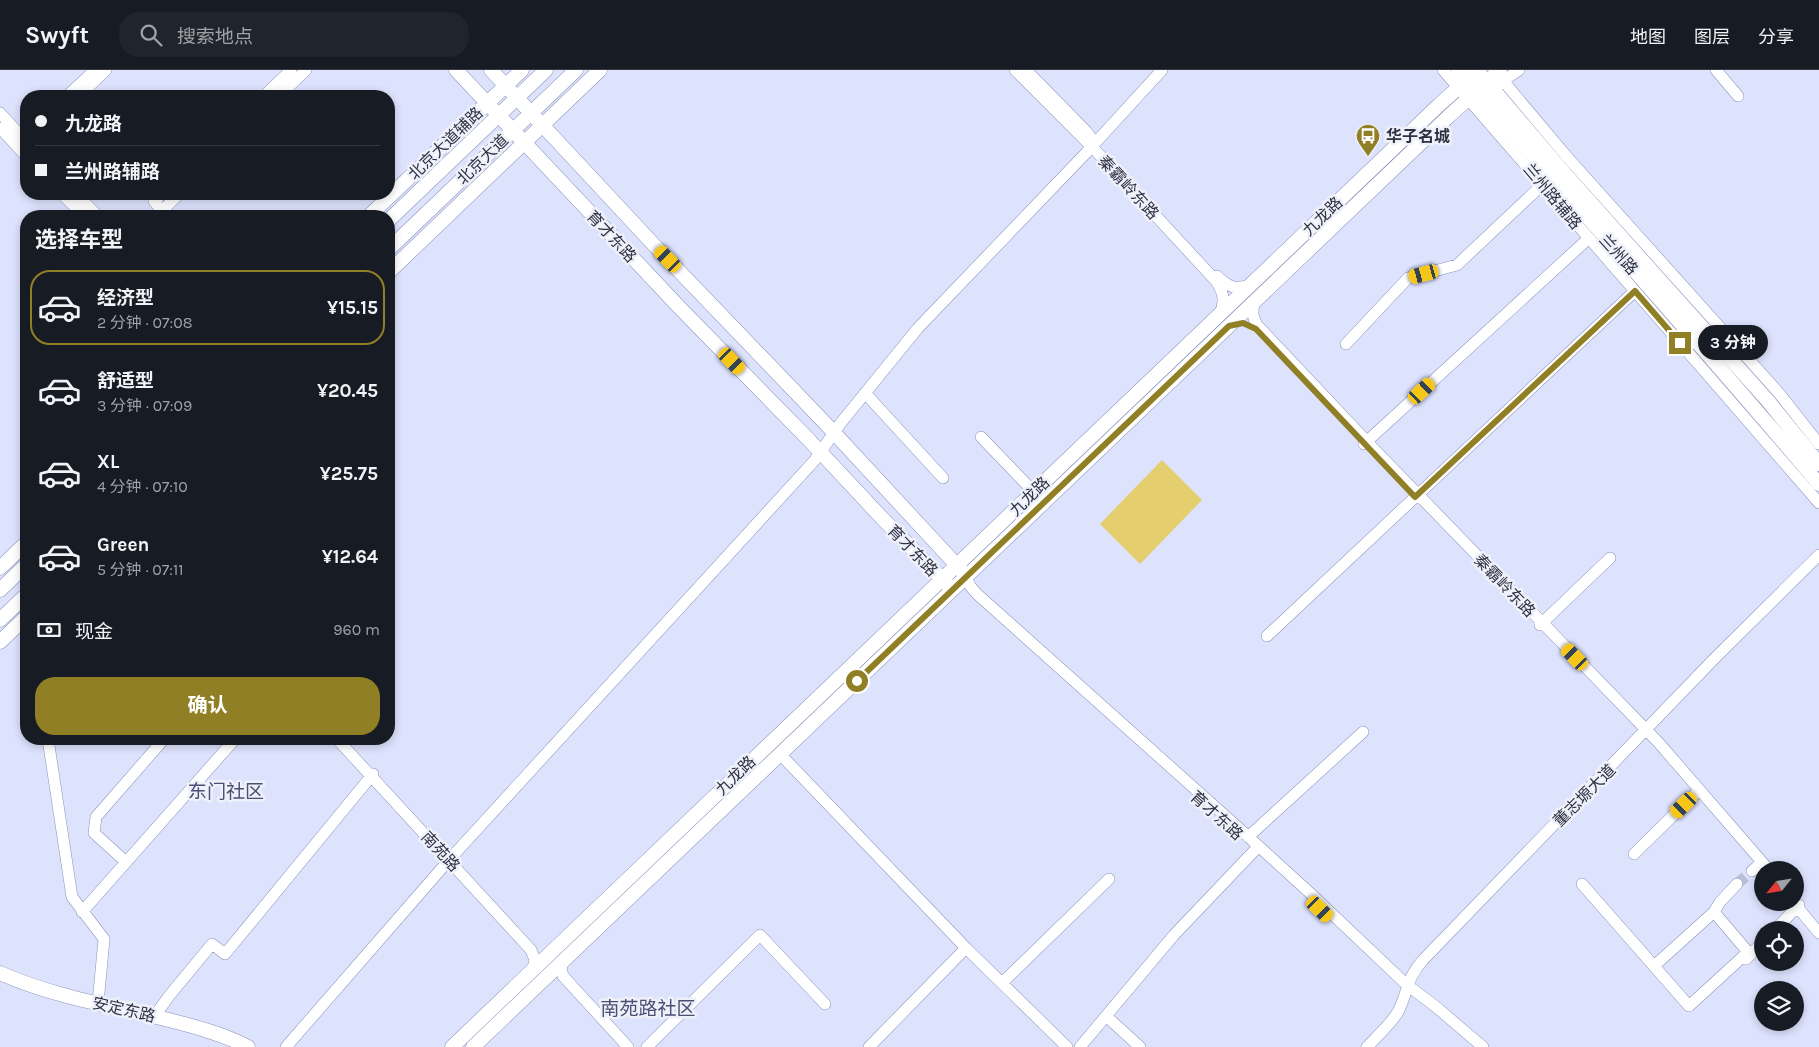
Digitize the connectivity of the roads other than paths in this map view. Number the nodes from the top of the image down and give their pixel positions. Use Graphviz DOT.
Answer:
graph roads {
  1 [pos="94,70"];
  2 [pos="106,70"];
  3 [pos="291,70"];
  4 [pos="306,70"];
  5 [pos="456,70"];
  6 [pos="491,70"];
  7 [pos="522,70"];
  8 [pos="546,70"];
  9 [pos="576,70"];
  10 [pos="600,70"];
  11 [pos="1015,70"];
  12 [pos="1026,70"];
  13 [pos="1162,70"];
  14 [pos="1443,70"];
  15 [pos="1519,70"];
  16 [pos="1716,70"];
  17 [pos="1468,74"];
  18 [pos="1488,83"];
  19 [pos="505,86"];
  20 [pos="73,90"];
  21 [pos="85,90"];
  22 [pos="270,90"];
  23 [pos="285,90"];
  24 [pos="1738,96"];
  25 [pos="516,98"];
  26 [pos="487,103"];
  27 [pos="0,114"];
  28 [pos="531,114"];
  29 [pos="498,115"];
  30 [pos="542,126"];
  31 [pos="0,128"];
  32 [pos="512,131"];
  33 [pos="20,140"];
  34 [pos="20,142"];
  35 [pos="524,143"];
  36 [pos="1093,145"];
  37 [pos="1543,184"];
  38 [pos="395,191"];
  39 [pos="68,200"];
  40 [pos="82,200"];
  41 [pos="155,200"];
  42 [pos="173,200"];
  43 [pos="386,200"];
  44 [pos="78,210"];
  45 [pos="92,210"];
  46 [pos="161,210"];
  47 [pos="163,210"];
  48 [pos="375,210"];
  49 [pos="395,214"];
  50 [pos="1589,238"];
  51 [pos="395,243"];
  52 [pos="395,266"];
  53 [pos="1250,285"];
  54 [pos="1635,291"];
  55 [pos="1258,298"];
  56 [pos="1220,314"];
  57 [pos="1229,326"];
  58 [pos="1346,344"];
  59 [pos="865,393"];
  60 [pos="834,432"];
  61 [pos="981,437"];
  62 [pos="1366,443"];
  63 [pos="1819,444"];
  64 [pos="820,452"];
  65 [pos="1819,464"];
  66 [pos="943,478"];
  67 [pos="1819,484"];
  68 [pos="1034,492"];
  69 [pos="1417,496"];
  70 [pos="1819,503"];
  71 [pos="20,549"];
  72 [pos="1819,555"];
  73 [pos="1610,558"];
  74 [pos="1819,561"];
  75 [pos="958,564"];
  76 [pos="0,568"];
  77 [pos="20,571"];
  78 [pos="966,577"];
  79 [pos="942,580"];
  80 [pos="954,589"];
  81 [pos="0,590"];
  82 [pos="20,601"];
  83 [pos="0,620"];
  84 [pos="20,624"];
  85 [pos="1541,624"];
  86 [pos="1267,636"];
  87 [pos="0,642"];
  88 [pos="1363,732"];
  89 [pos="1647,733"];
  90 [pos="49,745"];
  91 [pos="159,745"];
  92 [pos="229,745"];
  93 [pos="343,745"];
  94 [pos="346,745"];
  95 [pos="780,754"];
  96 [pos="372,775"];
  97 [pos="1698,791"];
  98 [pos="1248,837"];
  99 [pos="1255,850"];
  100 [pos="1634,854"];
  101 [pos="450,858"];
  102 [pos="1756,861"];
  103 [pos="126,862"];
  104 [pos="1109,879"];
  105 [pos="1582,884"];
  106 [pos="1737,884"];
  107 [pos="1790,911"];
  108 [pos="1802,911"];
  109 [pos="1803,911"];
  110 [pos="82,912"];
  111 [pos="1714,912"];
  112 [pos="1782,921"];
  113 [pos="1819,928"];
  114 [pos="1819,933"];
  115 [pos="966,948"];
  116 [pos="1754,950"];
  117 [pos="552,951"];
  118 [pos="562,962"];
  119 [pos="1654,966"];
  120 [pos="533,969"];
  121 [pos="0,973"];
  122 [pos="543,980"];
  123 [pos="0,981"];
  124 [pos="1002,983"];
  125 [pos="1408,989"];
  126 [pos="1709,996"];
  127 [pos="98,1003"];
  128 [pos="826,1004"];
  129 [pos="154,1016"];
  130 [pos="1106,1016"];
  131 [pos="231,1047"];
  132 [pos="248,1047"];
  133 [pos="286,1047"];
  134 [pos="452,1047"];
  135 [pos="473,1047"];
  136 [pos="624,1047"];
  137 [pos="628,1047"];
  138 [pos="647,1047"];
  139 [pos="869,1047"];
  140 [pos="1067,1047"];
  141 [pos="1080,1047"];
  142 [pos="1140,1047"];
  143 [pos="1367,1047"];
  144 [pos="1373,1047"];
  145 [pos="1476,1047"];
  146 [pos="1483,1047"];
  1 -- 20 [label="street"];
  2 -- 21 [label="street"];
  3 -- 22 [label="street"];
  4 -- 23 [label="street"];
  5 -- 26 [label="main road, 育才东路"];
  6 -- 19 [label="main road, 育才东路"];
  7 -- 19 [label="main road, 北京大道辅路"];
  8 -- 25 [label="main road, 北京大道"];
  9 -- 28 [label="main road, 北京大道"];
  10 -- 30 [label="main road"];
  11 -- 36 [label="street, 秦霸岭东路"];
  12 -- 36 [label="street, 秦霸岭东路"];
  13 -- 36 [label="street"];
  14 -- 17 [label="street, 兰州路辅路"];
  15 -- 18 [label="street"];
  16 -- 24 [label="street"];
  17 -- 18 [label="main road, 兰州路"];
  17 -- 18 [label="street, 兰州路辅路"];
  17 -- 53 [label="main road, 九龙路"];
  18 -- 37 [label="street, 兰州路辅路"];
  18 -- 55 [label="main road, 九龙路"];
  18 -- 63 [label="street, 兰州路辅路"];
  18 -- 65 [label="main road, 兰州路"];
  18 -- 67 [label="main road, 兰州路"];
  19 -- 25 [label="main road, 育才东路"];
  19 -- 26 [label="main road, 北京大道辅路"];
  25 -- 28 [label="main road, 育才东路"];
  25 -- 29 [label="main road, 北京大道"];
  26 -- 29 [label="main road, 育才东路"];
  26 -- 38 [label="main road, 北京大道辅路"];
  27 -- 33 [label="street"];
  28 -- 30 [label="main road, 育才东路"];
  28 -- 32 [label="main road, 北京大道"];
  29 -- 32 [label="main road, 育才东路"];
  29 -- 49 [label="main road, 北京大道"];
  30 -- 35 [label="main road"];
  30 -- 60 [label="main road, 育才东路"];
  31 -- 34 [label="street"];
  32 -- 35 [label="main road, 育才东路"];
  32 -- 51 [label="main road, 北京大道"];
  35 -- 52 [label="main road"];
  35 -- 64 [label="main road, 育才东路"];
  36 -- 53 [label="street, 秦霸岭东路"];
  36 -- 56 [label="street, 秦霸岭东路"];
  36 -- 59 [label="street"];
  37 -- 50 [label="street, 兰州路辅路"];
  37 -- 58 [label="street"];
  39 -- 44 [label="street"];
  40 -- 45 [label="street"];
  41 -- 46 [label="street"];
  42 -- 47 [label="street"];
  43 -- 48 [label="main road, 北京大道辅路"];
  50 -- 54 [label="street, 兰州路辅路"];
  50 -- 62 [label="street"];
  53 -- 56 [label="main road, 九龙路"];
  54 -- 69 [label="street"];
  54 -- 70 [label="street, 兰州路辅路"];
  55 -- 57 [label="main road, 九龙路"];
  55 -- 62 [label="street, 秦霸岭东路"];
  56 -- 68 [label="main road, 九龙路"];
  57 -- 62 [label="street, 秦霸岭东路"];
  57 -- 78 [label="main road, 九龙路"];
  59 -- 60 [label="street"];
  59 -- 66 [label="street"];
  60 -- 64 [label="street"];
  60 -- 75 [label="main road, 育才东路"];
  61 -- 68 [label="street"];
  62 -- 69 [label="street, 秦霸岭东路"];
  64 -- 79 [label="main road, 育才东路"];
  64 -- 101 [label="street"];
  68 -- 75 [label="main road, 九龙路"];
  69 -- 85 [label="street, 秦霸岭东路"];
  69 -- 86 [label="street"];
  71 -- 76 [label="main road"];
  72 -- 89 [label="street, 董志塬大道"];
  73 -- 85 [label="street"];
  74 -- 89 [label="street, 董志塬大道"];
  75 -- 78 [label="main road, 育才东路"];
  75 -- 79 [label="main road, 九龙路"];
  77 -- 81 [label="main road"];
  78 -- 80 [label="main road, 九龙路"];
  78 -- 98 [label="street, 育才东路"];
  79 -- 80 [label="main road, 育才东路"];
  79 -- 117 [label="main road, 九龙路"];
  80 -- 95 [label="main road, 九龙路"];
  80 -- 99 [label="street, 育才东路"];
  82 -- 83 [label="main road"];
  84 -- 87 [label="main road"];
  85 -- 89 [label="street, 秦霸岭东路"];
  88 -- 98 [label="street"];
  89 -- 97 [label="street, 秦霸岭东路"];
  89 -- 125 [label="street, 董志塬大道"];
  90 -- 110 [label="street"];
  91 -- 103 [label="street"];
  92 -- 103 [label="street"];
  93 -- 96 [label="street, 南苑路"];
  94 -- 96 [label="street, 南苑路"];
  95 -- 115 [label="street"];
  95 -- 118 [label="main road, 九龙路"];
  96 -- 101 [label="street, 南苑路"];
  96 -- 129 [label="street"];
  97 -- 100 [label="street"];
  97 -- 102 [label="street, 秦霸岭东路"];
  98 -- 125 [label="street, 育才东路"];
  99 -- 125 [label="street, 育才东路"];
  99 -- 130 [label="street"];
  101 -- 117 [label="street, 南苑路"];
  101 -- 120 [label="street, 南苑路"];
  101 -- 133 [label="street"];
  103 -- 110 [label="street"];
  104 -- 124 [label="street"];
  105 -- 119 [label="street"];
  106 -- 111 [label="street"];
  107 -- 112 [label="street"];
  108 -- 114 [label="street"];
  109 -- 113 [label="street"];
  110 -- 127 [label="street"];
  111 -- 119 [label="street"];
  111 -- 119 [label="street"];
  115 -- 124 [label="street"];
  115 -- 139 [label="street"];
  116 -- 126 [label="street"];
  117 -- 120 [label="main road, 九龙路"];
  118 -- 122 [label="main road, 九龙路"];
  118 -- 137 [label="street"];
  120 -- 134 [label="main road, 九龙路"];
  121 -- 127 [label="main road, 安定东路"];
  122 -- 135 [label="main road, 九龙路"];
  122 -- 136 [label="street"];
  123 -- 131 [label="main road, 安定东路"];
  124 -- 140 [label="street"];
  125 -- 143 [label="street, 董志塬大道"];
  125 -- 144 [label="street, 董志塬大道"];
  125 -- 145 [label="street, 育才东路"];
  125 -- 146 [label="street, 育才东路"];
  127 -- 129 [label="main road, 安定东路"];
  128 -- 138 [label="street"];
  129 -- 132 [label="main road, 安定东路"];
  130 -- 141 [label="street"];
  130 -- 142 [label="street"];
}
